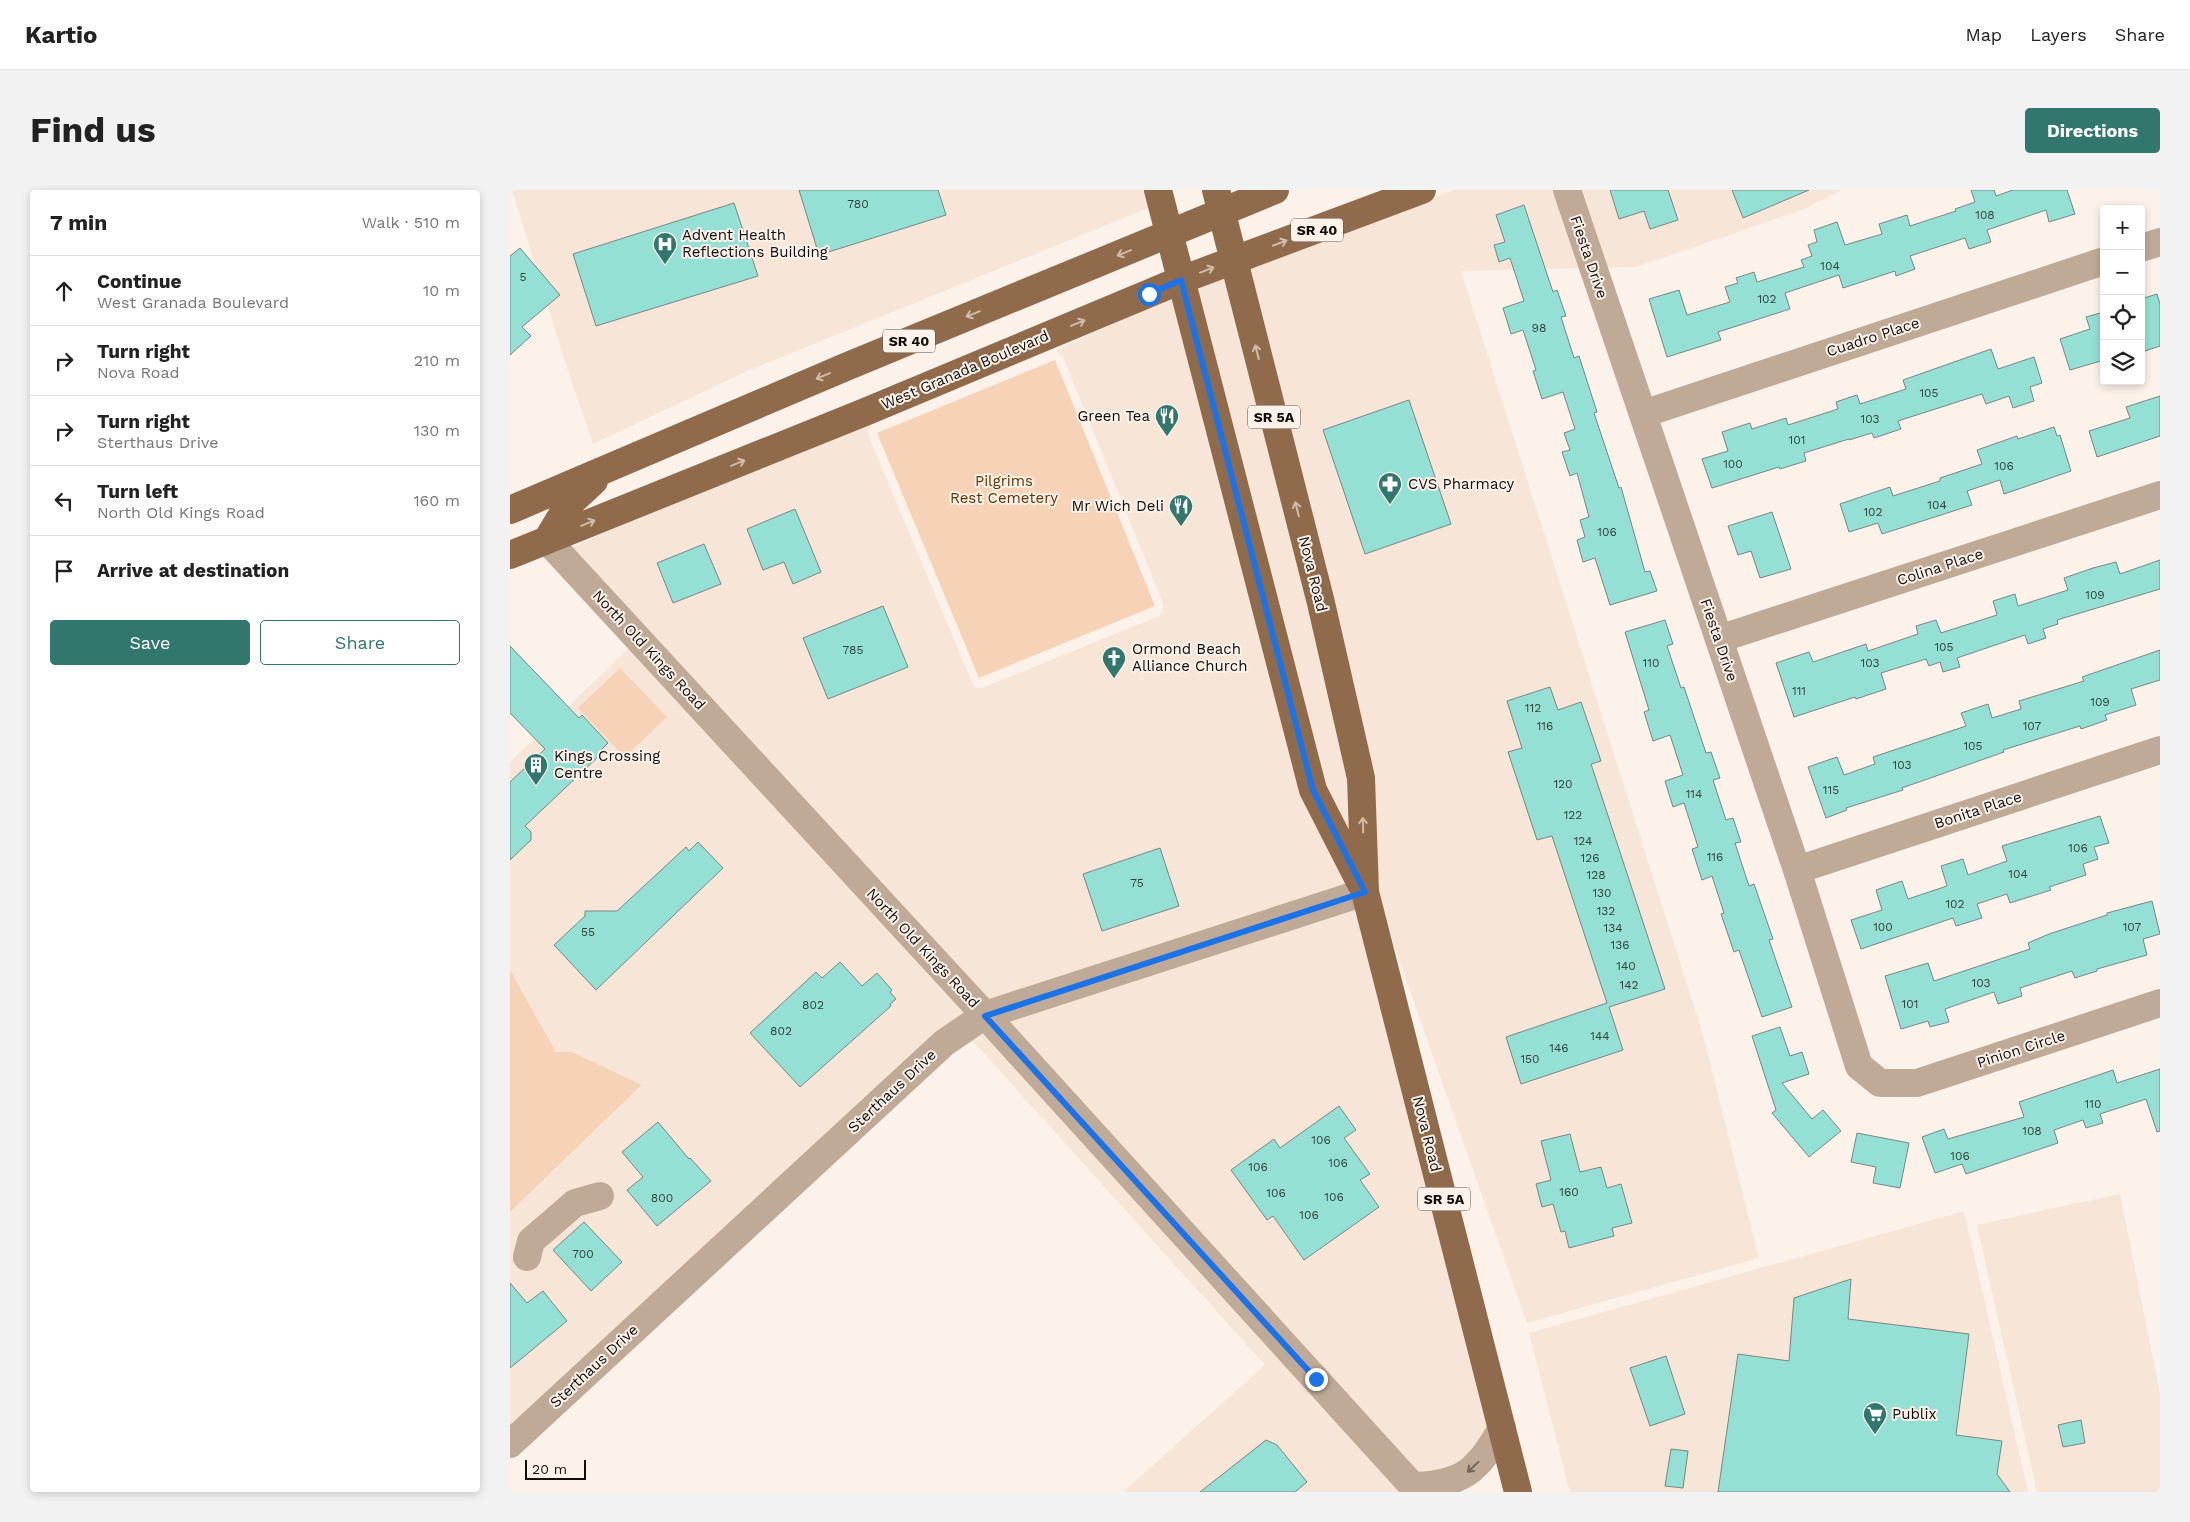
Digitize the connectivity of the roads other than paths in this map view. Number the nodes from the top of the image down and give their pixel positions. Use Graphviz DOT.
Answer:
graph roads {
  1 [pos="1158,190"];
  2 [pos="1275,190"];
  3 [pos="1422,190"];
  4 [pos="1567,190"];
  5 [pos="1219,201"];
  6 [pos="1169,234"];
  7 [pos="2160,242"];
  8 [pos="2145,247"];
  9 [pos="1234,260"];
  10 [pos="2100,262"];
  11 [pos="1181,280"];
  12 [pos="1643,414"];
  13 [pos="608,468"];
  14 [pos="2160,495"];
  15 [pos="512,510"];
  16 [pos="547,540"];
  17 [pos="510,555"];
  18 [pos="1719,639"];
  19 [pos="2160,750"];
  20 [pos="1797,870"];
  21 [pos="1365,892"];
  22 [pos="2160,1003"];
  23 [pos="985,1016"];
  24 [pos="1880,1083"];
  25 [pos="600,1196"];
  26 [pos="526,1257"];
  27 [pos="1502,1428"];
  28 [pos="510,1444"];
  29 [pos="1415,1489"];
  30 [pos="1518,1492"];
  1 -- 6 [label="main road, SR 5A"];
  2 -- 5 [label="main road, SR 40"];
  9 -- 3 [label="main road, West Granada Boulevard / SR 40, one-way"];
  4 -- 12 [label="street, Fiesta Drive"];
  5 -- 6 [label="main road, SR 40"];
  5 -- 9 [label="main road, SR 5A"];
  6 -- 11 [label="main road, Nova Road / SR 5A"];
  6 -- 13 [label="main road, SR 40, one-way"];
  7 -- 8 [label="street"];
  11 -- 9 [label="main road, West Granada Boulevard / SR 40, one-way"];
  21 -- 9 [label="main road, Nova Road / SR 5A, one-way"];
  10 -- 12 [label="street, Cuadro Place"];
  16 -- 11 [label="main road, West Granada Boulevard / SR 40, one-way"];
  11 -- 21 [label="main road, Nova Road / SR 5A"];
  12 -- 18 [label="street, Fiesta Drive"];
  13 -- 15 [label="main road, SR 40"];
  13 -- 16 [label="main road"];
  14 -- 18 [label="street, Colina Place"];
  16 -- 17 [label="main road, West Granada Boulevard / SR 40"];
  16 -- 23 [label="street, North Old Kings Road"];
  18 -- 20 [label="street, Fiesta Drive"];
  19 -- 20 [label="street, Bonita Place"];
  20 -- 24 [label="street, Fiesta Drive"];
  21 -- 23 [label="street, Sterthaus Drive"];
  21 -- 27 [label="main road, Nova Road / SR 5A"];
  22 -- 24 [label="street, Pinion Circle"];
  23 -- 28 [label="street, Sterthaus Drive"];
  23 -- 29 [label="street, North Old Kings Road"];
  25 -- 26 [label="street"];
  27 -- 29 [label="street, one-way"];
  27 -- 30 [label="main road, Nova Road / SR 5A"];
}
